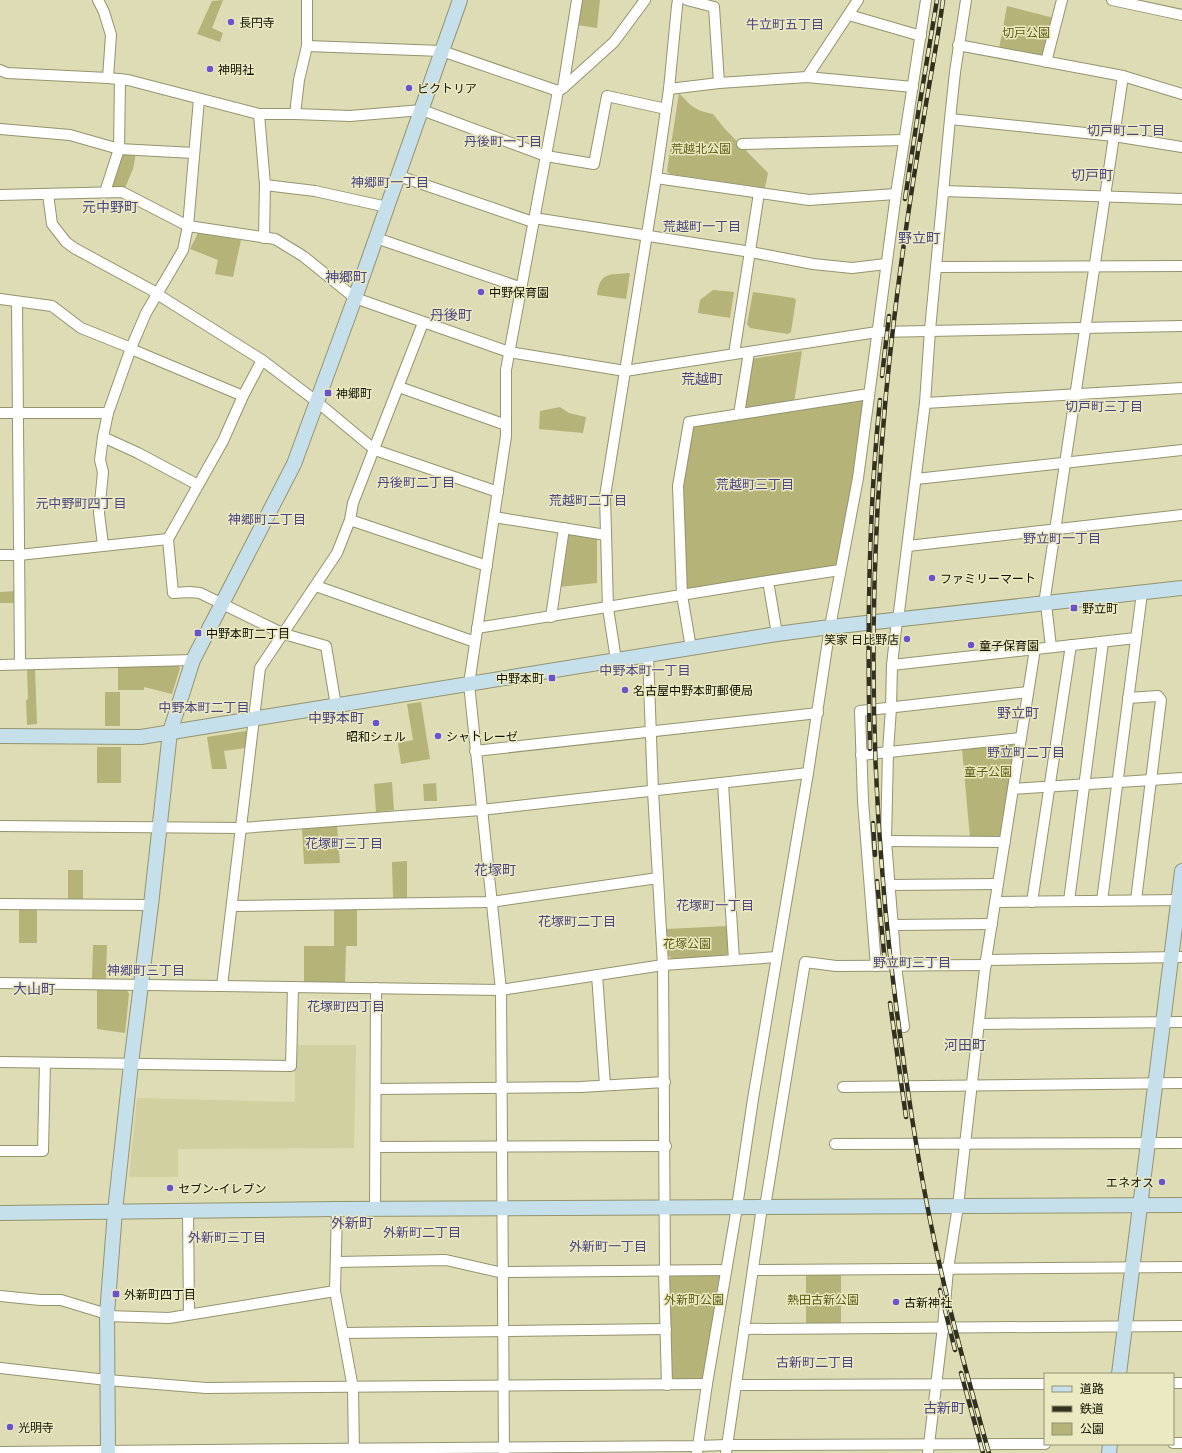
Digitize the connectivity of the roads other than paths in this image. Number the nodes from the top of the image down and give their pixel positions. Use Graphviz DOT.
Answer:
graph roads {
  1 [pos="98,0"];
  2 [pos="307,0"];
  3 [pos="460,0"];
  4 [pos="577,0"];
  5 [pos="645,0"];
  6 [pos="678,0"];
  7 [pos="686,0"];
  8 [pos="858,0"];
  9 [pos="926,0"];
  10 [pos="966,0"];
  11 [pos="1062,0"];
  12 [pos="1112,0"];
  13 [pos="1137,3"];
  14 [pos="849,15"];
  15 [pos="1182,15"];
  16 [pos="921,36"];
  17 [pos="958,45"];
  18 [pos="307,46"];
  19 [pos="442,51"];
  20 [pos="1046,62"];
  21 [pos="0,70"];
  22 [pos="1123,76"];
  23 [pos="807,77"];
  24 [pos="108,78"];
  25 [pos="120,79"];
  26 [pos="719,83"];
  27 [pos="913,87"];
  28 [pos="669,89"];
  29 [pos="561,90"];
  30 [pos="1182,94"];
  31 [pos="199,99"];
  32 [pos="666,109"];
  33 [pos="422,110"];
  34 [pos="259,114"];
  35 [pos="295,114"];
  36 [pos="950,119"];
  37 [pos="0,129"];
  38 [pos="1114,136"];
  39 [pos="904,140"];
  40 [pos="742,144"];
  41 [pos="1182,147"];
  42 [pos="119,149"];
  43 [pos="194,153"];
  44 [pos="546,156"];
  45 [pos="398,176"];
  46 [pos="656,178"];
  47 [pos="265,186"];
  48 [pos="943,191"];
  49 [pos="105,192"];
  50 [pos="759,193"];
  51 [pos="48,194"];
  52 [pos="896,194"];
  53 [pos="0,195"];
  54 [pos="1105,197"];
  55 [pos="1182,199"];
  56 [pos="387,207"];
  57 [pos="534,220"];
  58 [pos="188,226"];
  59 [pos="646,236"];
  60 [pos="264,238"];
  61 [pos="376,238"];
  62 [pos="751,252"];
  63 [pos="886,264"];
  64 [pos="1182,266"];
  65 [pos="936,267"];
  66 [pos="1095,267"];
  67 [pos="522,288"];
  68 [pos="157,294"];
  69 [pos="355,298"];
  70 [pos="0,299"];
  71 [pos="17,302"];
  72 [pos="424,323"];
  73 [pos="1182,326"];
  74 [pos="1086,327"];
  75 [pos="930,330"];
  76 [pos="877,332"];
  77 [pos="131,349"];
  78 [pos="509,352"];
  79 [pos="749,352"];
  80 [pos="734,354"];
  81 [pos="262,360"];
  82 [pos="625,372"];
  83 [pos="399,387"];
  84 [pos="1182,388"];
  85 [pos="869,394"];
  86 [pos="1076,395"];
  87 [pos="243,396"];
  88 [pos="316,401"];
  89 [pos="925,403"];
  90 [pos="18,413"];
  91 [pos="108,413"];
  92 [pos="0,414"];
  93 [pos="739,414"];
  94 [pos="506,425"];
  95 [pos="103,437"];
  96 [pos="375,450"];
  97 [pos="1182,450"];
  98 [pos="1066,463"];
  99 [pos="916,478"];
  100 [pos="198,485"];
  101 [pos="498,492"];
  102 [pos="1182,515"];
  103 [pos="494,517"];
  104 [pos="350,520"];
  105 [pos="564,528"];
  106 [pos="1056,529"];
  107 [pos="606,535"];
  108 [pos="168,540"];
  109 [pos="103,546"];
  110 [pos="908,546"];
  111 [pos="0,555"];
  112 [pos="19,555"];
  113 [pos="487,566"];
  114 [pos="840,570"];
  115 [pos="768,581"];
  116 [pos="316,586"];
  117 [pos="1182,588"];
  118 [pos="1142,593"];
  119 [pos="682,595"];
  120 [pos="222,603"];
  121 [pos="1045,604"];
  122 [pos="608,608"];
  123 [pos="551,617"];
  124 [pos="898,620"];
  125 [pos="830,627"];
  126 [pos="477,628"];
  127 [pos="284,634"];
  128 [pos="777,634"];
  129 [pos="1136,638"];
  130 [pos="475,642"];
  131 [pos="1103,642"];
  132 [pos="1071,645"];
  133 [pos="1051,647"];
  134 [pos="691,648"];
  135 [pos="1035,649"];
  136 [pos="648,655"];
  137 [pos="193,660"];
  138 [pos="616,660"];
  139 [pos="20,664"];
  140 [pos="0,665"];
  141 [pos="892,665"];
  142 [pos="469,684"];
  143 [pos="1028,692"];
  144 [pos="1128,698"];
  145 [pos="336,706"];
  146 [pos="891,708"];
  147 [pos="818,713"];
  148 [pos="255,718"];
  149 [pos="170,732"];
  150 [pos="651,732"];
  151 [pos="0,736"];
  152 [pos="1021,738"];
  153 [pos="475,751"];
  154 [pos="888,752"];
  155 [pos="861,755"];
  156 [pos="808,773"];
  157 [pos="1182,778"];
  158 [pos="1151,780"];
  159 [pos="1118,782"];
  160 [pos="723,783"];
  161 [pos="1084,784"];
  162 [pos="1050,787"];
  163 [pos="1013,789"];
  164 [pos="654,791"];
  165 [pos="481,810"];
  166 [pos="0,826"];
  167 [pos="160,827"];
  168 [pos="242,828"];
  169 [pos="886,841"];
  170 [pos="1006,842"];
  171 [pos="1182,871"];
  172 [pos="658,878"];
  173 [pos="998,884"];
  174 [pos="890,885"];
  175 [pos="1136,900"];
  176 [pos="1180,900"];
  177 [pos="1069,901"];
  178 [pos="1102,901"];
  179 [pos="491,902"];
  180 [pos="996,902"];
  181 [pos="1032,902"];
  182 [pos="0,904"];
  183 [pos="151,905"];
  184 [pos="232,906"];
  185 [pos="992,924"];
  186 [pos="893,925"];
  187 [pos="777,957"];
  188 [pos="1176,957"];
  189 [pos="734,960"];
  190 [pos="986,963"];
  191 [pos="663,964"];
  192 [pos="876,966"];
  193 [pos="896,966"];
  194 [pos="597,975"];
  195 [pos="0,983"];
  196 [pos="140,985"];
  197 [pos="222,986"];
  198 [pos="293,987"];
  199 [pos="376,988"];
  200 [pos="501,990"];
  201 [pos="1163,1022"];
  202 [pos="1182,1022"];
  203 [pos="979,1024"];
  204 [pos="904,1027"];
  205 [pos="0,1062"];
  206 [pos="45,1062"];
  207 [pos="131,1064"];
  208 [pos="665,1082"];
  209 [pos="1155,1083"];
  210 [pos="1182,1083"];
  211 [pos="972,1084"];
  212 [pos="605,1086"];
  213 [pos="843,1086"];
  214 [pos="502,1088"];
  215 [pos="376,1089"];
  216 [pos="1148,1143"];
  217 [pos="1182,1143"];
  218 [pos="835,1144"];
  219 [pos="965,1144"];
  220 [pos="502,1146"];
  221 [pos="666,1146"];
  222 [pos="376,1147"];
  223 [pos="0,1151"];
  224 [pos="1140,1205"];
  225 [pos="1182,1205"];
  226 [pos="958,1206"];
  227 [pos="737,1207"];
  228 [pos="763,1207"];
  229 [pos="666,1208"];
  230 [pos="376,1209"];
  231 [pos="503,1209"];
  232 [pos="337,1210"];
  233 [pos="188,1211"];
  234 [pos="115,1212"];
  235 [pos="0,1213"];
  236 [pos="336,1262"];
  237 [pos="1132,1267"];
  238 [pos="1182,1267"];
  239 [pos="665,1270"];
  240 [pos="726,1270"];
  241 [pos="753,1270"];
  242 [pos="948,1270"];
  243 [pos="503,1272"];
  244 [pos="335,1291"];
  245 [pos="0,1296"];
  246 [pos="189,1314"];
  247 [pos="107,1315"];
  248 [pos="1125,1326"];
  249 [pos="1182,1326"];
  250 [pos="943,1327"];
  251 [pos="666,1329"];
  252 [pos="744,1329"];
  253 [pos="503,1330"];
  254 [pos="343,1333"];
  255 [pos="0,1368"];
  256 [pos="1119,1373"];
  257 [pos="107,1380"];
  258 [pos="707,1384"];
  259 [pos="936,1384"];
  260 [pos="1044,1384"];
  261 [pos="667,1385"];
  262 [pos="736,1385"];
  263 [pos="504,1386"];
  264 [pos="353,1388"];
  265 [pos="1044,1444"];
  266 [pos="726,1449"];
  267 [pos="928,1449"];
  268 [pos="504,1450"];
  269 [pos="697,1450"];
  270 [pos="354,1451"];
  271 [pos="0,1452"];
  272 [pos="108,1452"];
  1 -- 24 [label="street"];
  2 -- 18 [label="street"];
  3 -- 19 [label="street"];
  4 -- 29 [label="street"];
  5 -- 29 [label="street"];
  6 -- 28 [label="street"];
  7 -- 26 [label="street"];
  8 -- 14 [label="street"];
  9 -- 16 [label="street"];
  10 -- 17 [label="street"];
  11 -- 20 [label="street"];
  12 -- 13 [label="street"];
  13 -- 15 [label="street"];
  14 -- 16 [label="street"];
  14 -- 23 [label="street"];
  16 -- 27 [label="street"];
  17 -- 20 [label="street"];
  17 -- 36 [label="street"];
  18 -- 19 [label="street"];
  18 -- 35 [label="street"];
  19 -- 29 [label="street"];
  19 -- 33 [label="street"];
  20 -- 22 [label="street"];
  21 -- 24 [label="street"];
  22 -- 30 [label="street"];
  22 -- 38 [label="street"];
  23 -- 26 [label="street"];
  23 -- 27 [label="street"];
  24 -- 25 [label="street"];
  25 -- 31 [label="street"];
  25 -- 42 [label="street"];
  26 -- 28 [label="street"];
  27 -- 39 [label="street"];
  28 -- 32 [label="street"];
  29 -- 44 [label="street"];
  31 -- 34 [label="street"];
  31 -- 43 [label="street"];
  32 -- 44 [label="street"];
  32 -- 46 [label="street"];
  33 -- 35 [label="street"];
  33 -- 44 [label="street"];
  33 -- 45 [label="street"];
  34 -- 35 [label="street"];
  34 -- 47 [label="street"];
  36 -- 38 [label="street"];
  36 -- 48 [label="street"];
  37 -- 42 [label="street"];
  38 -- 41 [label="street"];
  38 -- 54 [label="street"];
  39 -- 40 [label="street"];
  39 -- 52 [label="street"];
  42 -- 43 [label="street"];
  42 -- 49 [label="street"];
  43 -- 58 [label="street"];
  44 -- 57 [label="street"];
  45 -- 56 [label="street"];
  45 -- 57 [label="street"];
  46 -- 50 [label="street"];
  46 -- 59 [label="street"];
  47 -- 56 [label="street"];
  47 -- 60 [label="street"];
  48 -- 54 [label="street"];
  48 -- 65 [label="street"];
  49 -- 51 [label="street"];
  49 -- 58 [label="street"];
  50 -- 52 [label="street"];
  50 -- 62 [label="street"];
  51 -- 53 [label="street"];
  51 -- 68 [label="street"];
  52 -- 63 [label="street"];
  54 -- 55 [label="street"];
  54 -- 66 [label="street"];
  56 -- 61 [label="street"];
  57 -- 59 [label="street"];
  57 -- 67 [label="street"];
  58 -- 60 [label="street"];
  58 -- 68 [label="street"];
  59 -- 62 [label="street"];
  59 -- 82 [label="street"];
  60 -- 69 [label="street"];
  61 -- 67 [label="street"];
  61 -- 69 [label="street"];
  62 -- 63 [label="street"];
  62 -- 80 [label="street"];
  63 -- 76 [label="street"];
  64 -- 66 [label="street"];
  65 -- 66 [label="street"];
  65 -- 75 [label="street"];
  66 -- 74 [label="street"];
  67 -- 78 [label="street"];
  68 -- 77 [label="street"];
  68 -- 81 [label="street"];
  69 -- 72 [label="street"];
  69 -- 88 [label="street"];
  70 -- 71 [label="street"];
  71 -- 77 [label="street"];
  71 -- 90 [label="street"];
  72 -- 78 [label="street"];
  72 -- 83 [label="street"];
  73 -- 74 [label="street"];
  74 -- 75 [label="street"];
  74 -- 86 [label="street"];
  75 -- 76 [label="street"];
  75 -- 89 [label="street"];
  76 -- 79 [label="street"];
  76 -- 85 [label="street"];
  77 -- 87 [label="street"];
  77 -- 91 [label="street"];
  78 -- 82 [label="street"];
  78 -- 94 [label="street"];
  79 -- 80 [label="street"];
  79 -- 93 [label="street"];
  80 -- 82 [label="street"];
  81 -- 87 [label="street"];
  81 -- 88 [label="street"];
  82 -- 107 [label="street"];
  83 -- 94 [label="street"];
  83 -- 96 [label="street"];
  84 -- 86 [label="street"];
  85 -- 93 [label="street"];
  85 -- 114 [label="street"];
  86 -- 89 [label="street"];
  86 -- 98 [label="street"];
  87 -- 100 [label="street"];
  88 -- 96 [label="street"];
  88 -- 120 [label="street"];
  89 -- 99 [label="street"];
  90 -- 91 [label="street"];
  90 -- 92 [label="street"];
  90 -- 112 [label="street"];
  91 -- 95 [label="street"];
  93 -- 119 [label="street"];
  94 -- 101 [label="street"];
  95 -- 100 [label="street"];
  95 -- 109 [label="street"];
  96 -- 101 [label="street"];
  96 -- 104 [label="street"];
  97 -- 98 [label="street"];
  98 -- 99 [label="street"];
  98 -- 106 [label="street"];
  99 -- 110 [label="street"];
  100 -- 108 [label="street"];
  101 -- 103 [label="street"];
  102 -- 106 [label="street"];
  103 -- 105 [label="street"];
  103 -- 113 [label="street"];
  104 -- 113 [label="street"];
  104 -- 116 [label="street"];
  105 -- 107 [label="street"];
  105 -- 123 [label="street"];
  106 -- 110 [label="street"];
  106 -- 121 [label="street"];
  107 -- 122 [label="street"];
  108 -- 109 [label="street"];
  108 -- 120 [label="street"];
  109 -- 112 [label="street"];
  110 -- 124 [label="street"];
  111 -- 112 [label="street"];
  112 -- 139 [label="street"];
  113 -- 126 [label="street"];
  114 -- 115 [label="street"];
  114 -- 125 [label="street"];
  115 -- 119 [label="street"];
  115 -- 128 [label="street"];
  116 -- 127 [label="street"];
  116 -- 130 [label="street"];
  117 -- 118 [label="street"];
  118 -- 121 [label="street"];
  118 -- 129 [label="street"];
  119 -- 122 [label="street"];
  119 -- 134 [label="street"];
  120 -- 127 [label="street"];
  120 -- 137 [label="street"];
  121 -- 124 [label="street"];
  121 -- 133 [label="street"];
  122 -- 123 [label="street"];
  122 -- 138 [label="street"];
  123 -- 126 [label="street"];
  124 -- 125 [label="street"];
  124 -- 141 [label="street"];
  125 -- 128 [label="street"];
  125 -- 147 [label="street"];
  126 -- 130 [label="street"];
  127 -- 145 [label="street"];
  127 -- 148 [label="street"];
  128 -- 134 [label="street"];
  129 -- 131 [label="street"];
  129 -- 144 [label="street"];
  130 -- 142 [label="street"];
  131 -- 132 [label="street"];
  131 -- 161 [label="street"];
  132 -- 133 [label="street"];
  132 -- 162 [label="street"];
  133 -- 135 [label="street"];
  134 -- 136 [label="street"];
  135 -- 141 [label="street"];
  135 -- 143 [label="street"];
  136 -- 138 [label="street"];
  136 -- 150 [label="street"];
  137 -- 139 [label="street"];
  137 -- 149 [label="street"];
  138 -- 142 [label="street"];
  139 -- 140 [label="street"];
  141 -- 146 [label="street"];
  142 -- 145 [label="street"];
  142 -- 153 [label="street"];
  143 -- 146 [label="street"];
  143 -- 152 [label="street"];
  144 -- 158 [label="street"];
  144 -- 159 [label="street"];
  145 -- 148 [label="street"];
  146 -- 154 [label="street"];
  146 -- 155 [label="street"];
  147 -- 150 [label="street"];
  147 -- 156 [label="street"];
  148 -- 149 [label="street"];
  148 -- 168 [label="street"];
  149 -- 151 [label="street"];
  149 -- 167 [label="street"];
  150 -- 153 [label="street"];
  150 -- 164 [label="street"];
  152 -- 154 [label="street"];
  152 -- 163 [label="street"];
  153 -- 165 [label="street"];
  154 -- 155 [label="street"];
  154 -- 169 [label="street"];
  155 -- 192 [label="street"];
  156 -- 160 [label="street"];
  156 -- 187 [label="street"];
  157 -- 158 [label="street"];
  158 -- 159 [label="street"];
  158 -- 175 [label="street"];
  159 -- 161 [label="street"];
  159 -- 178 [label="street"];
  160 -- 164 [label="street"];
  160 -- 189 [label="street"];
  161 -- 162 [label="street"];
  161 -- 177 [label="street"];
  162 -- 163 [label="street"];
  162 -- 181 [label="street"];
  163 -- 170 [label="street"];
  164 -- 165 [label="street"];
  164 -- 172 [label="street"];
  165 -- 168 [label="street"];
  165 -- 179 [label="street"];
  166 -- 167 [label="street"];
  167 -- 168 [label="street"];
  167 -- 183 [label="street"];
  168 -- 184 [label="street"];
  169 -- 170 [label="street"];
  169 -- 174 [label="street"];
  170 -- 173 [label="street"];
  171 -- 176 [label="street"];
  172 -- 179 [label="street"];
  172 -- 191 [label="street"];
  173 -- 174 [label="street"];
  173 -- 180 [label="street"];
  174 -- 186 [label="street"];
  175 -- 176 [label="street"];
  175 -- 178 [label="street"];
  176 -- 188 [label="street"];
  177 -- 178 [label="street"];
  177 -- 181 [label="street"];
  179 -- 184 [label="street"];
  179 -- 200 [label="street"];
  180 -- 181 [label="street"];
  180 -- 185 [label="street"];
  182 -- 183 [label="street"];
  183 -- 196 [label="street"];
  184 -- 197 [label="street"];
  185 -- 186 [label="street"];
  185 -- 190 [label="street"];
  186 -- 193 [label="street"];
  187 -- 189 [label="street"];
  187 -- 227 [label="street"];
  188 -- 190 [label="street"];
  188 -- 201 [label="street"];
  189 -- 191 [label="street"];
  190 -- 193 [label="street"];
  190 -- 203 [label="street"];
  191 -- 194 [label="street"];
  191 -- 208 [label="street"];
  192 -- 193 [label="street"];
  192 -- 228 [label="street"];
  193 -- 204 [label="street"];
  194 -- 200 [label="street"];
  194 -- 212 [label="street"];
  195 -- 196 [label="street"];
  196 -- 197 [label="street"];
  196 -- 207 [label="street"];
  197 -- 198 [label="street"];
  198 -- 199 [label="street"];
  198 -- 207 [label="street"];
  199 -- 200 [label="street"];
  199 -- 215 [label="street"];
  200 -- 214 [label="street"];
  201 -- 202 [label="street"];
  201 -- 203 [label="street"];
  201 -- 209 [label="street"];
  203 -- 211 [label="street"];
  205 -- 206 [label="street"];
  206 -- 207 [label="street"];
  206 -- 223 [label="street"];
  207 -- 234 [label="street"];
  208 -- 212 [label="street"];
  208 -- 221 [label="street"];
  209 -- 210 [label="street"];
  209 -- 211 [label="street"];
  209 -- 216 [label="street"];
  211 -- 213 [label="street"];
  211 -- 219 [label="street"];
  212 -- 214 [label="street"];
  214 -- 215 [label="street"];
  214 -- 220 [label="street"];
  215 -- 222 [label="street"];
  216 -- 217 [label="street"];
  216 -- 219 [label="street"];
  216 -- 224 [label="street"];
  218 -- 219 [label="street"];
  219 -- 226 [label="street"];
  220 -- 221 [label="street"];
  220 -- 222 [label="street"];
  220 -- 231 [label="street"];
  221 -- 229 [label="street"];
  222 -- 230 [label="street"];
  224 -- 225 [label="street"];
  224 -- 226 [label="street"];
  224 -- 237 [label="street"];
  226 -- 228 [label="street"];
  226 -- 242 [label="street"];
  227 -- 228 [label="street"];
  227 -- 229 [label="street"];
  227 -- 240 [label="street"];
  228 -- 241 [label="street"];
  229 -- 231 [label="street"];
  229 -- 239 [label="street"];
  230 -- 231 [label="street"];
  230 -- 232 [label="street"];
  231 -- 243 [label="street"];
  232 -- 233 [label="street"];
  232 -- 236 [label="street"];
  233 -- 234 [label="street"];
  233 -- 246 [label="street"];
  234 -- 235 [label="street"];
  234 -- 247 [label="street"];
  236 -- 243 [label="street"];
  236 -- 244 [label="street"];
  237 -- 238 [label="street"];
  237 -- 242 [label="street"];
  237 -- 248 [label="street"];
  239 -- 240 [label="street"];
  239 -- 243 [label="street"];
  239 -- 251 [label="street"];
  240 -- 258 [label="street"];
  241 -- 242 [label="street"];
  241 -- 252 [label="street"];
  242 -- 250 [label="street"];
  243 -- 253 [label="street"];
  244 -- 246 [label="street"];
  244 -- 254 [label="street"];
  245 -- 247 [label="street"];
  246 -- 247 [label="street"];
  247 -- 257 [label="street"];
  248 -- 249 [label="street"];
  248 -- 250 [label="street"];
  248 -- 256 [label="street"];
  250 -- 252 [label="street"];
  250 -- 259 [label="street"];
  251 -- 253 [label="street"];
  251 -- 261 [label="street"];
  252 -- 262 [label="street"];
  253 -- 254 [label="street"];
  253 -- 263 [label="street"];
  254 -- 264 [label="street"];
  255 -- 257 [label="street"];
  257 -- 264 [label="street"];
  257 -- 272 [label="street"];
  258 -- 261 [label="street"];
  258 -- 269 [label="street"];
  259 -- 260 [label="street"];
  259 -- 262 [label="street"];
  259 -- 267 [label="street"];
  261 -- 263 [label="street"];
  262 -- 266 [label="street"];
  263 -- 264 [label="street"];
  263 -- 268 [label="street"];
  264 -- 270 [label="street"];
  265 -- 267 [label="street"];
  266 -- 267 [label="street"];
  266 -- 269 [label="street"];
  268 -- 269 [label="street"];
  268 -- 270 [label="street"];
  270 -- 272 [label="street"];
  271 -- 272 [label="street"];
}
